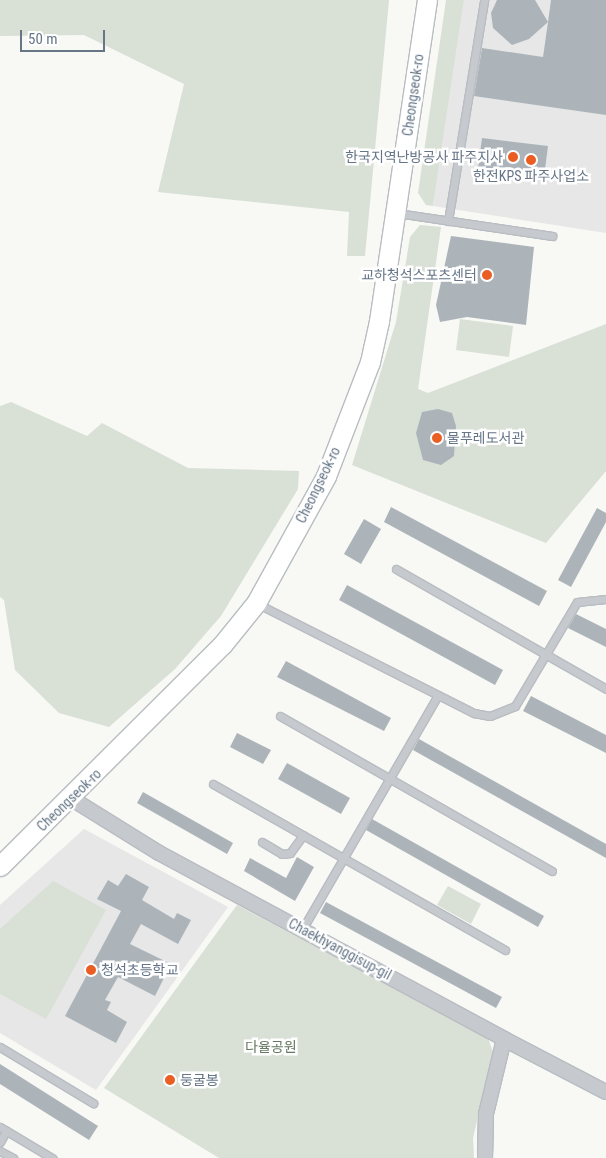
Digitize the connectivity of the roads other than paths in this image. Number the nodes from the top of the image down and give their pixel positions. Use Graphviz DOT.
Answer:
graph roads {
  1 [pos="427,0"];
  2 [pos="484,0"];
  3 [pos="397,213"];
  4 [pos="448,221"];
  5 [pos="552,236"];
  6 [pos="396,569"];
  7 [pos="606,599"];
  8 [pos="256,602"];
  9 [pos="546,654"];
  10 [pos="606,689"];
  11 [pos="438,694"];
  12 [pos="280,716"];
  13 [pos="390,779"];
  14 [pos="213,784"];
  15 [pos="72,799"];
  16 [pos="303,835"];
  17 [pos="262,842"];
  18 [pos="344,858"];
  19 [pos="0,866"];
  20 [pos="552,871"];
  21 [pos="303,928"];
  22 [pos="505,950"];
  23 [pos="504,1039"];
  24 [pos="0,1047"];
  25 [pos="606,1092"];
  26 [pos="93,1103"];
  27 [pos="3,1129"];
  28 [pos="0,1142"];
  29 [pos="0,1151"];
  30 [pos="13,1158"];
  31 [pos="52,1158"];
  32 [pos="485,1158"];
  1 -- 3 [label="main road, Cheongseok-ro"];
  2 -- 4 [label="lane"];
  3 -- 4 [label="lane"];
  3 -- 8 [label="main road, Cheongseok-ro"];
  4 -- 5 [label="lane"];
  6 -- 9 [label="lane"];
  7 -- 9 [label="lane"];
  8 -- 11 [label="lane"];
  8 -- 15 [label="main road, Cheongseok-ro"];
  9 -- 10 [label="lane"];
  9 -- 11 [label="lane"];
  11 -- 13 [label="lane"];
  12 -- 13 [label="lane"];
  13 -- 18 [label="lane"];
  13 -- 20 [label="lane"];
  14 -- 16 [label="lane"];
  15 -- 19 [label="main road, Cheongseok-ro"];
  15 -- 21 [label="street, Chaekhyanggisup-gil"];
  16 -- 17 [label="lane"];
  16 -- 18 [label="lane"];
  18 -- 21 [label="lane"];
  18 -- 22 [label="lane"];
  21 -- 23 [label="street, Chaekhyanggisup-gil"];
  23 -- 25 [label="street, Chaekhyanggisup-gil"];
  23 -- 32 [label="street"];
  24 -- 26 [label="lane"];
  27 -- 28 [label="lane"];
  27 -- 31 [label="lane"];
  29 -- 30 [label="lane"];
}
